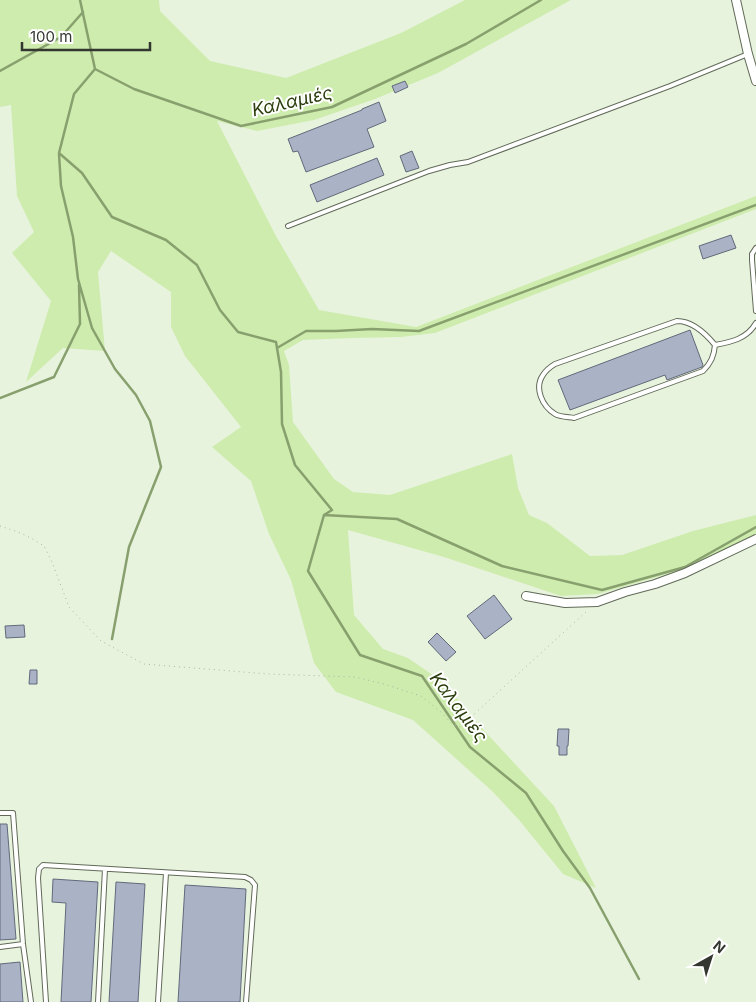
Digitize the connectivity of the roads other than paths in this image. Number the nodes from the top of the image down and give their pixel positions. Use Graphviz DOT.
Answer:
graph roads {
  1 [pos="736,0"];
  2 [pos="748,54"];
  3 [pos="756,81"];
  4 [pos="288,226"];
  5 [pos="756,248"];
  6 [pos="756,311"];
  7 [pos="756,323"];
  8 [pos="715,345"];
  9 [pos="756,539"];
  10 [pos="526,596"];
  11 [pos="0,813"];
  12 [pos="105,869"];
  13 [pos="166,873"];
  14 [pos="23,944"];
  15 [pos="0,947"];
  16 [pos="31,1002"];
  17 [pos="46,1002"];
  18 [pos="98,1002"];
  19 [pos="158,1002"];
  20 [pos="246,1002"];
  1 -- 2 [label="street"];
  2 -- 3 [label="street"];
  2 -- 4 [label="lane"];
  5 -- 6 [label="lane"];
  7 -- 8 [label="lane"];
  8 -- 8 [label="lane"];
  9 -- 10 [label="street"];
  11 -- 14 [label="lane"];
  12 -- 13 [label="lane"];
  12 -- 17 [label="lane"];
  12 -- 18 [label="lane"];
  13 -- 19 [label="lane"];
  13 -- 20 [label="lane"];
  14 -- 15 [label="lane"];
  14 -- 16 [label="lane"];
}
